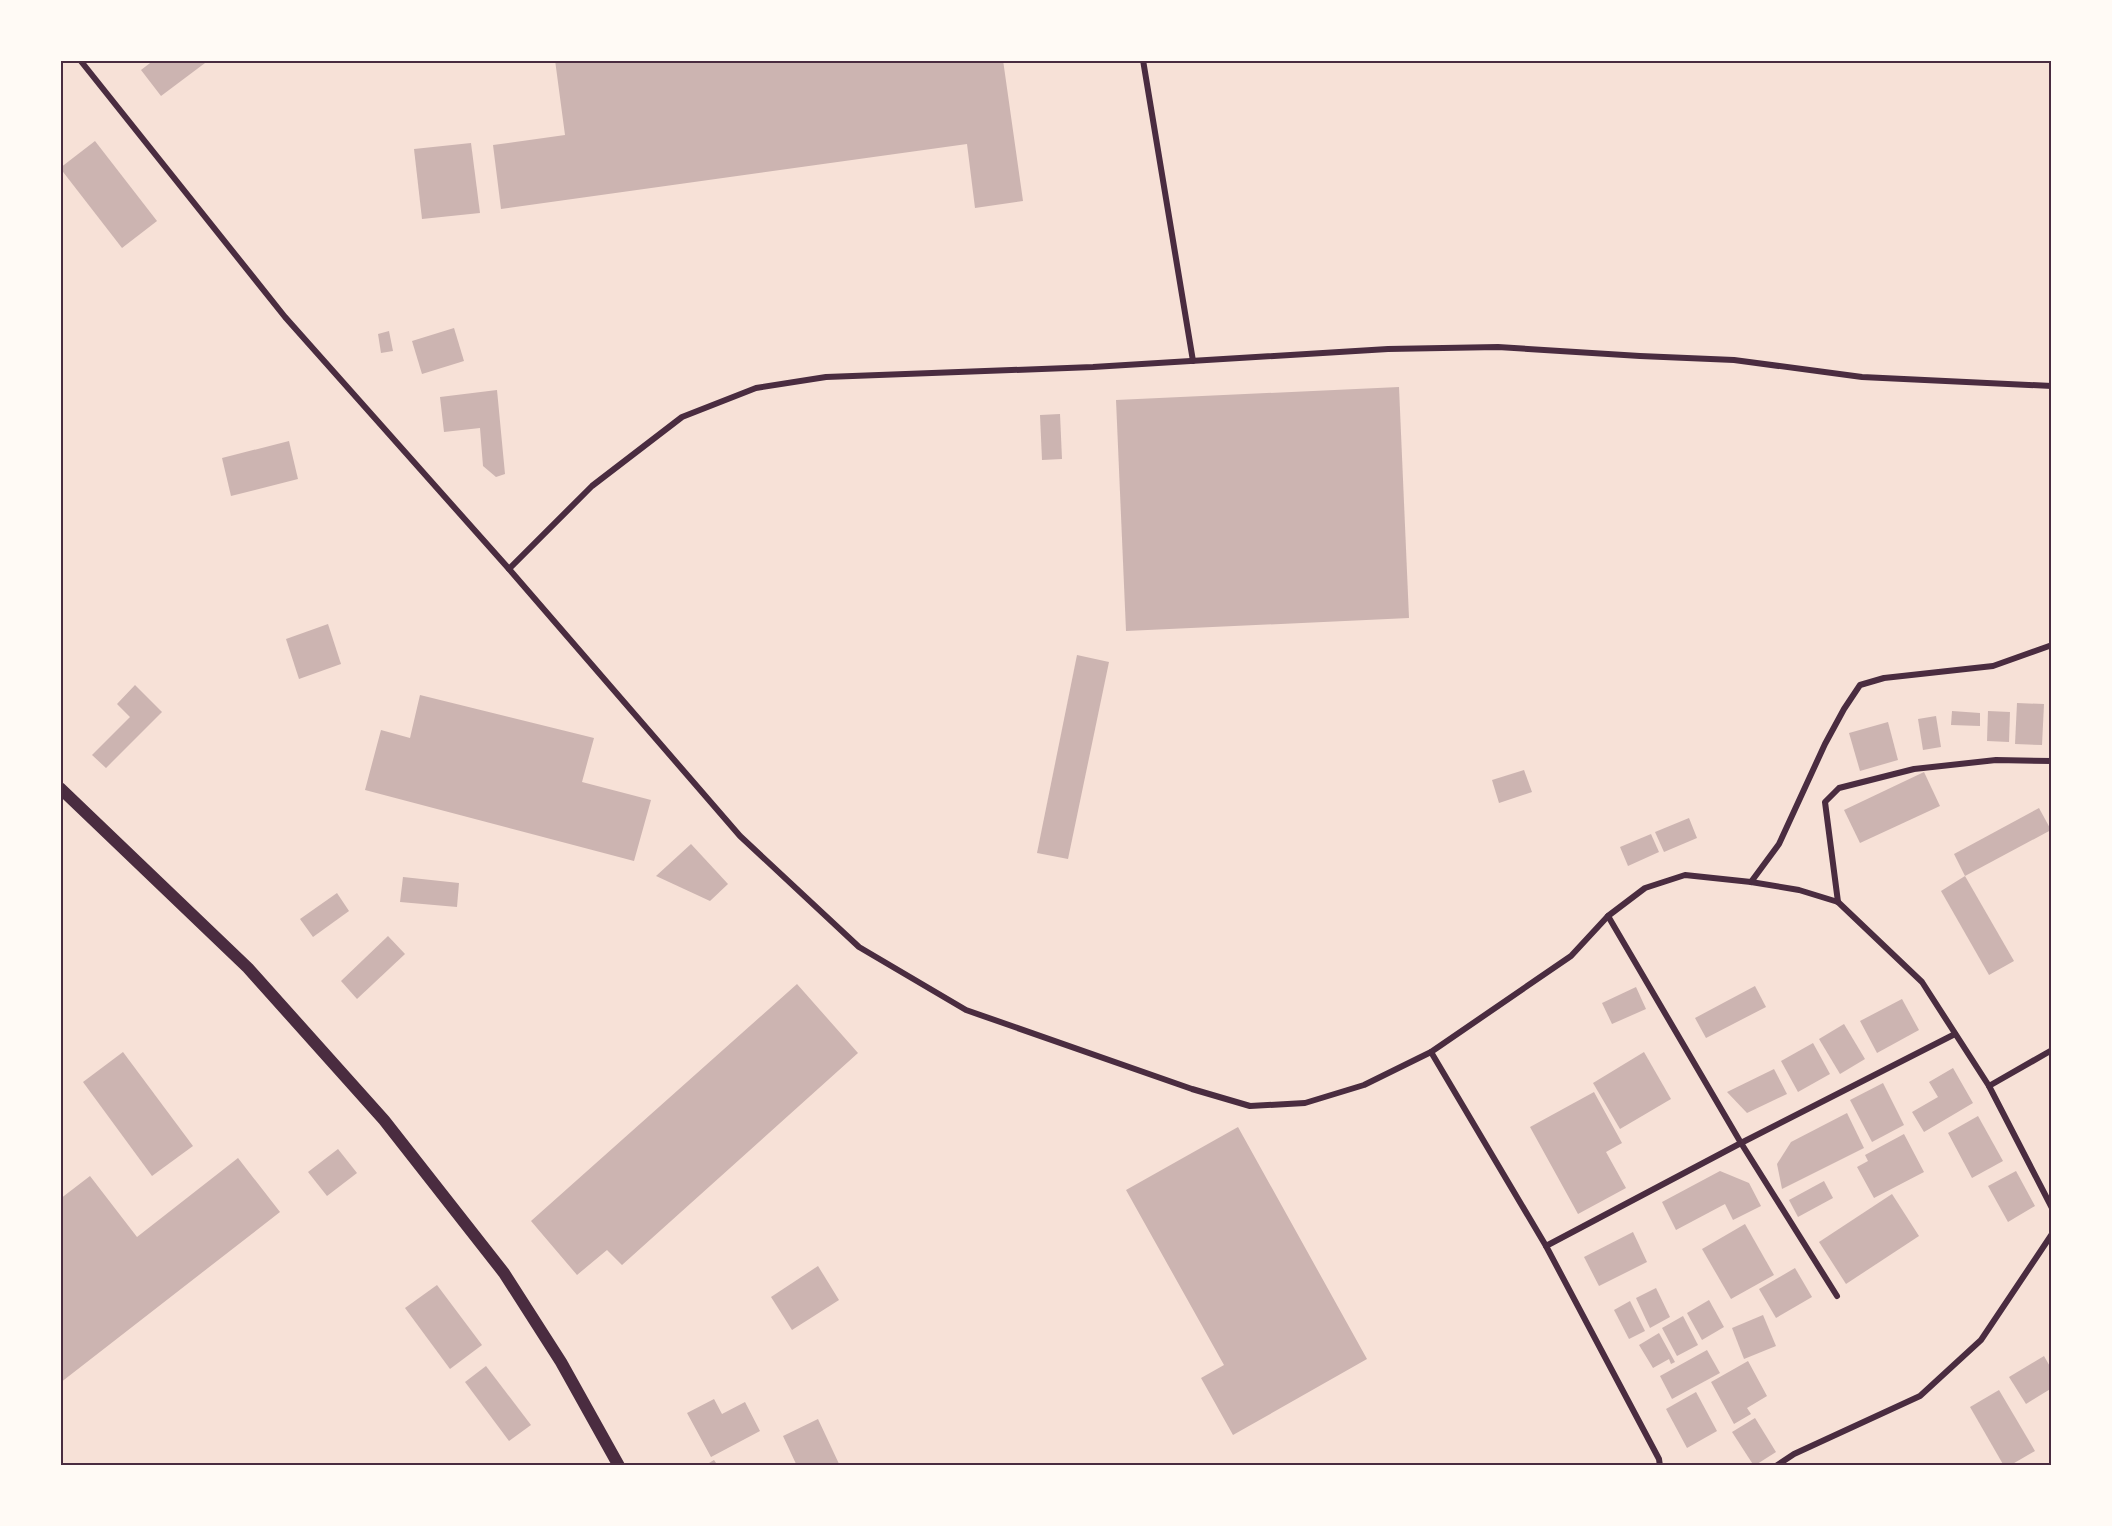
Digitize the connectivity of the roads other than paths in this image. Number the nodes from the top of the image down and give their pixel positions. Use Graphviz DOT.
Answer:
graph roads {
  1 [pos="80,60"];
  2 [pos="1143,60"];
  3 [pos="1193,361"];
  4 [pos="2052,386"];
  5 [pos="508,569"];
  6 [pos="2052,645"];
  7 [pos="2052,761"];
  8 [pos="60,788"];
  9 [pos="1751,882"];
  10 [pos="1838,902"];
  11 [pos="1608,916"];
  12 [pos="1955,1034"];
  13 [pos="2052,1050"];
  14 [pos="1431,1052"];
  15 [pos="1989,1086"];
  16 [pos="1741,1143"];
  17 [pos="2052,1208"];
  18 [pos="2052,1234"];
  19 [pos="1546,1246"];
  20 [pos="1837,1296"];
  21 [pos="619,1466"];
  22 [pos="1660,1466"];
  23 [pos="1776,1466"];
  1 -- 5 [label="street"];
  2 -- 3 [label="street"];
  3 -- 4 [label="street"];
  3 -- 5 [label="street"];
  5 -- 14 [label="street"];
  6 -- 9 [label="street"];
  7 -- 10 [label="street"];
  8 -- 21 [label="main road"];
  9 -- 10 [label="street"];
  9 -- 11 [label="street"];
  10 -- 12 [label="street"];
  11 -- 14 [label="street"];
  11 -- 16 [label="street"];
  12 -- 15 [label="street"];
  12 -- 16 [label="street"];
  13 -- 15 [label="street"];
  14 -- 19 [label="street"];
  15 -- 17 [label="street"];
  16 -- 19 [label="street"];
  16 -- 20 [label="street"];
  18 -- 23 [label="street"];
  19 -- 22 [label="street"];
}
